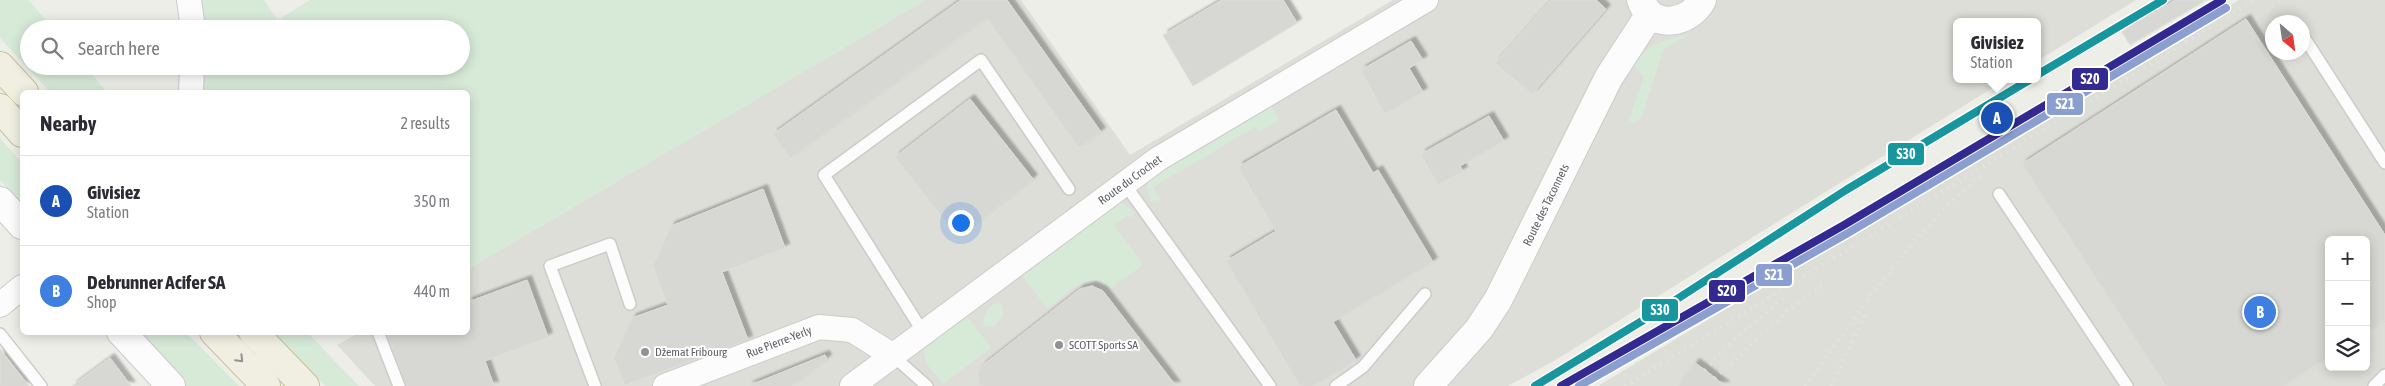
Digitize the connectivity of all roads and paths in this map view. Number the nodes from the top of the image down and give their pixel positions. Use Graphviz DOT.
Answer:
graph roads {
  1 [pos="188,0"];
  2 [pos="1426,0"];
  3 [pos="1702,0"];
  4 [pos="1646,7"];
  5 [pos="191,20"];
  6 [pos="2310,46"];
  7 [pos="0,66"];
  8 [pos="192,75"];
  9 [pos="22,90"];
  10 [pos="191,90"];
  11 [pos="0,108"];
  12 [pos="20,131"];
  13 [pos="2385,163"];
  14 [pos="1124,183"];
  15 [pos="1069,189"];
  16 [pos="1999,194"];
  17 [pos="0,201"];
  18 [pos="20,223"];
  19 [pos="20,288"];
  20 [pos="1425,294"];
  21 [pos="630,304"];
  22 [pos="0,305"];
  23 [pos="923,332"];
  24 [pos="0,334"];
  25 [pos="124,335"];
  26 [pos="217,335"];
  27 [pos="256,335"];
  28 [pos="379,335"];
  29 [pos="892,355"];
  30 [pos="2385,375"];
  31 [pos="40,386"];
  32 [pos="171,386"];
  33 [pos="266,386"];
  34 [pos="305,386"];
  35 [pos="399,386"];
  36 [pos="595,386"];
  37 [pos="665,386"];
  38 [pos="852,386"];
  39 [pos="927,386"];
  40 [pos="1270,386"];
  41 [pos="1336,386"];
  42 [pos="1428,386"];
  43 [pos="2127,386"];
  44 [pos="2374,386"];
  1 -- 5 [label="street"];
  2 -- 14 [label="street, Route du Crochet"];
  3 -- 4 [label="street"];
  4 -- 42 [label="street, Route des Taconnets"];
  6 -- 13 [label="lane"];
  7 -- 9 [label="highway"];
  8 -- 10 [label="street"];
  11 -- 12 [label="highway"];
  14 -- 23 [label="street, Route du Crochet"];
  14 -- 40 [label="lane"];
  15 -- 23 [label="lane"];
  16 -- 43 [label="lane"];
  17 -- 18 [label="street"];
  19 -- 22 [label="street"];
  20 -- 41 [label="lane"];
  21 -- 36 [label="lane"];
  23 -- 29 [label="street, Route du Crochet"];
  24 -- 31 [label="lane"];
  25 -- 32 [label="street"];
  26 -- 33 [label="highway, one-way"];
  27 -- 34 [label="highway"];
  28 -- 35 [label="lane"];
  29 -- 37 [label="street, Rue Pierre-Yerly"];
  29 -- 38 [label="street, Route du Crochet"];
  29 -- 39 [label="lane"];
  30 -- 44 [label="lane"];
}
